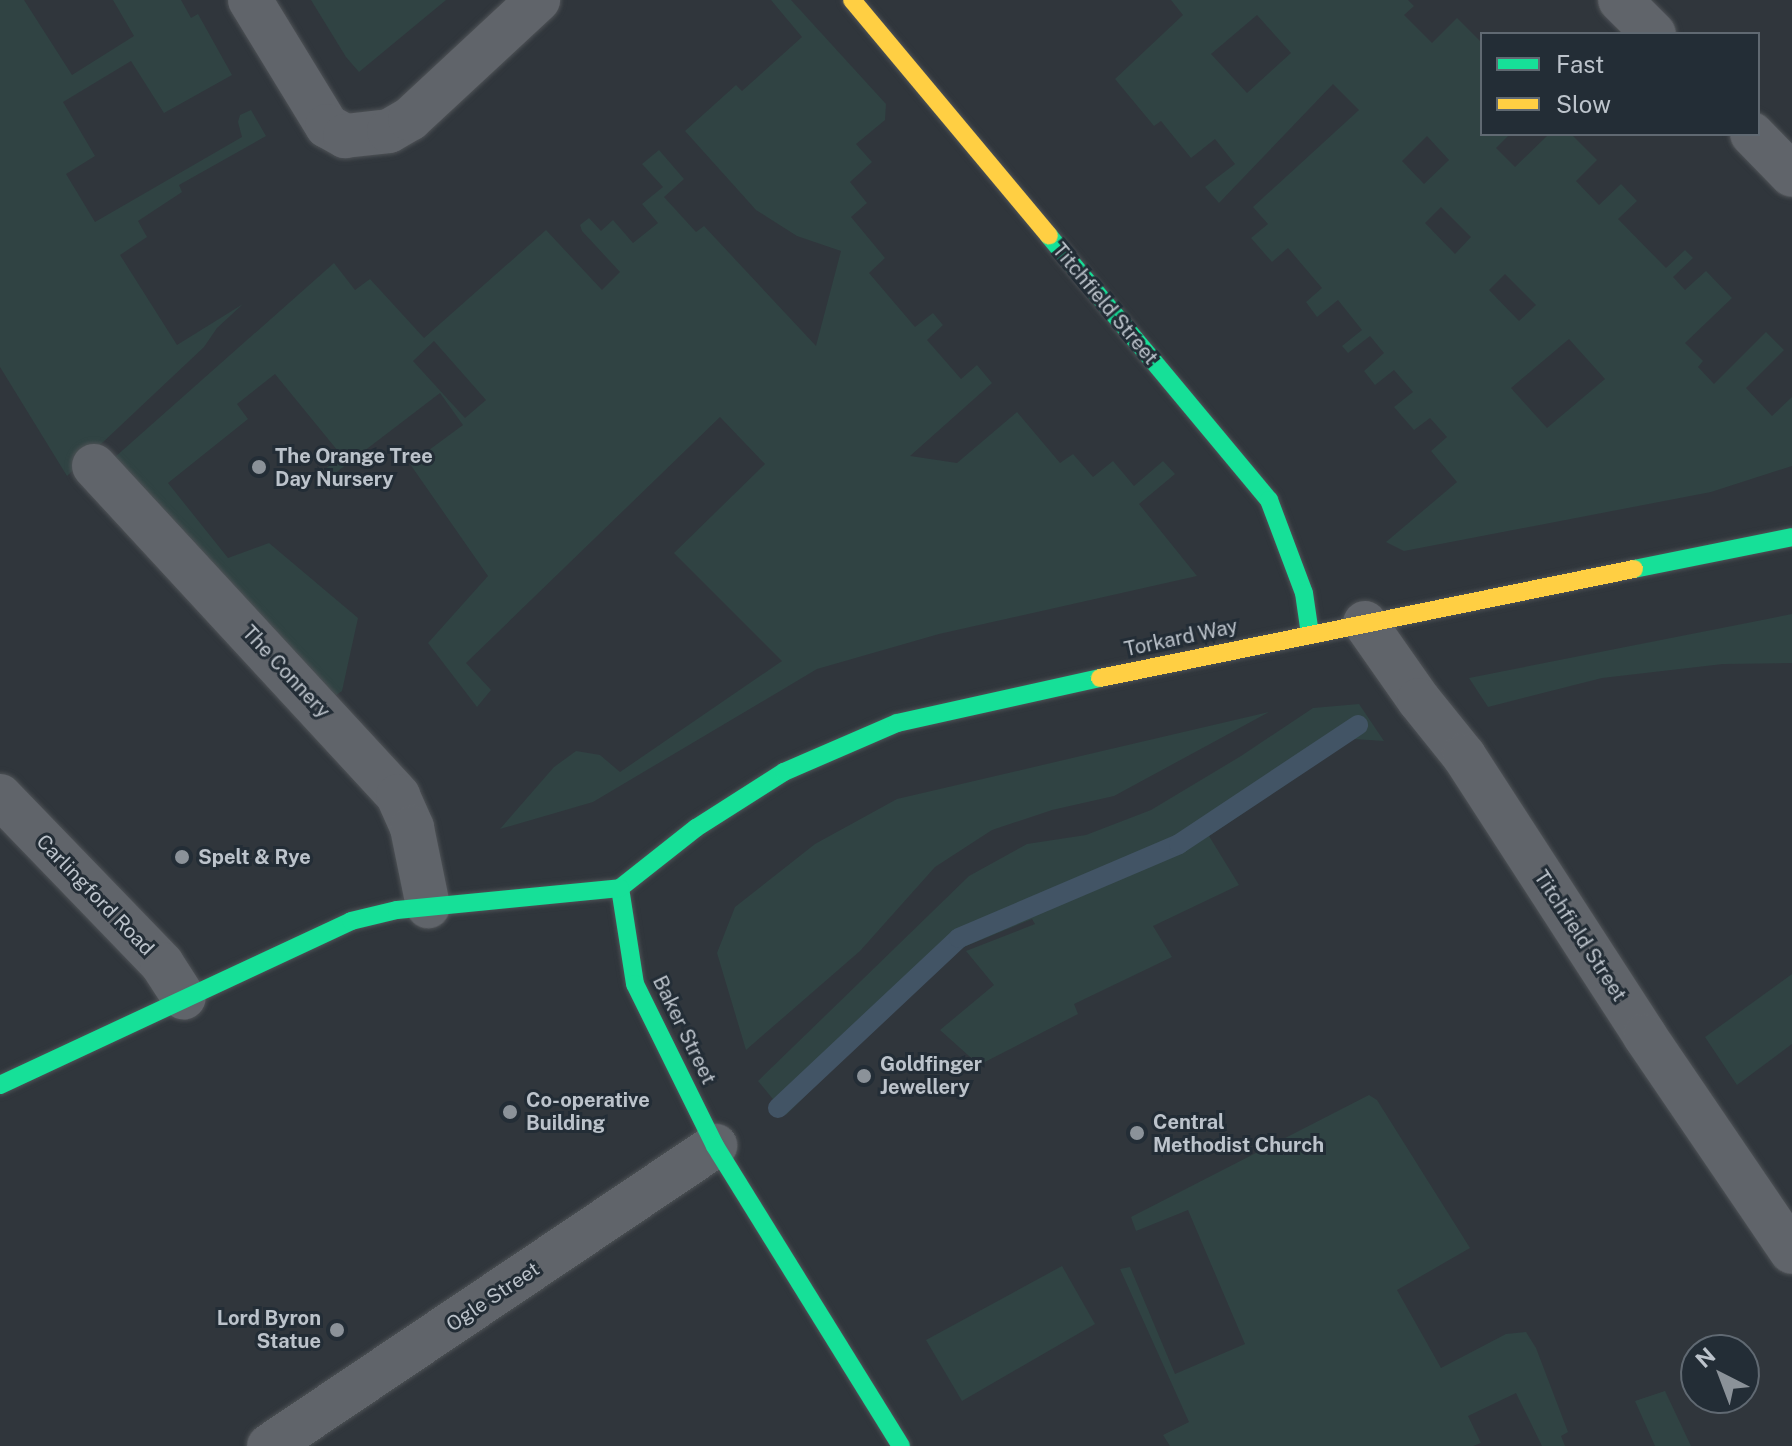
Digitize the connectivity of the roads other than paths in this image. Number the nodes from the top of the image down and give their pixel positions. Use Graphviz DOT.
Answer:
graph roads {
  1 [pos="250,0"];
  2 [pos="538,0"];
  3 [pos="852,0"];
  4 [pos="1620,0"];
  5 [pos="1652,32"];
  6 [pos="1754,136"];
  7 [pos="1792,175"];
  8 [pos="94,466"];
  9 [pos="1792,537"];
  10 [pos="1365,623"];
  11 [pos="1310,634"];
  12 [pos="0,796"];
  13 [pos="620,888"];
  14 [pos="428,906"];
  15 [pos="184,998"];
  16 [pos="0,1085"];
  17 [pos="715,1146"];
  18 [pos="1792,1252"];
  19 [pos="269,1446"];
  20 [pos="901,1446"];
  1 -- 2 [label="street"];
  3 -- 11 [label="street, Titchfield Street"];
  4 -- 5 [label="street"];
  6 -- 7 [label="street"];
  8 -- 14 [label="street, The Connery"];
  9 -- 10 [label="street, Torkard Way"];
  10 -- 11 [label="street, Torkard Way"];
  10 -- 18 [label="street, Titchfield Street"];
  11 -- 13 [label="street, Torkard Way"];
  12 -- 15 [label="street, Carlingford Road"];
  13 -- 14 [label="street"];
  13 -- 17 [label="street, Baker Street"];
  14 -- 15 [label="street"];
  15 -- 16 [label="street"];
  17 -- 19 [label="street, Ogle Street"];
  17 -- 20 [label="street, Baker Street"];
}
